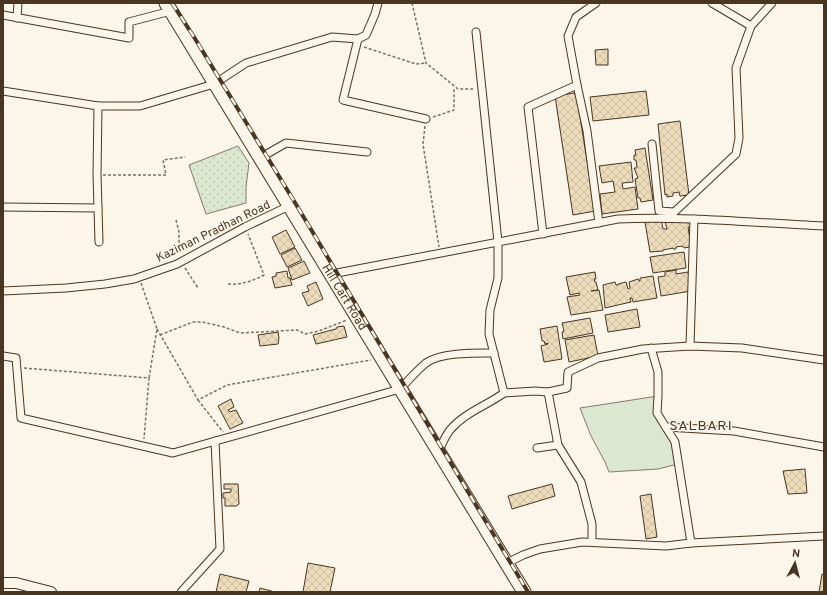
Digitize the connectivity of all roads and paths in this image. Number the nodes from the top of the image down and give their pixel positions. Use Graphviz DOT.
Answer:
graph roads {
  1 [pos="18,3"];
  2 [pos="378,3"];
  3 [pos="412,3"];
  4 [pos="596,3"];
  5 [pos="712,3"];
  6 [pos="772,3"];
  7 [pos="168,7"];
  8 [pos="3,15"];
  9 [pos="17,18"];
  10 [pos="751,26"];
  11 [pos="476,32"];
  12 [pos="357,42"];
  13 [pos="426,63"];
  14 [pos="214,84"];
  15 [pos="577,85"];
  16 [pos="454,88"];
  17 [pos="482,89"];
  18 [pos="3,91"];
  19 [pos="98,106"];
  20 [pos="426,119"];
  21 [pos="652,144"];
  22 [pos="366,152"];
  23 [pos="185,156"];
  24 [pos="260,158"];
  25 [pos="97,175"];
  26 [pos="289,206"];
  27 [pos="3,207"];
  28 [pos="98,208"];
  29 [pos="674,212"];
  30 [pos="668,218"];
  31 [pos="694,219"];
  32 [pos="176,220"];
  33 [pos="599,223"];
  34 [pos="824,226"];
  35 [pos="245,227"];
  36 [pos="543,234"];
  37 [pos="99,242"];
  38 [pos="498,242"];
  39 [pos="440,254"];
  40 [pos="183,261"];
  41 [pos="332,276"];
  42 [pos="139,277"];
  43 [pos="228,284"];
  44 [pos="198,288"];
  45 [pos="3,291"];
  46 [pos="356,316"];
  47 [pos="157,329"];
  48 [pos="160,335"];
  49 [pos="690,346"];
  50 [pos="652,348"];
  51 [pos="494,353"];
  52 [pos="3,356"];
  53 [pos="381,358"];
  54 [pos="824,360"];
  55 [pos="17,367"];
  56 [pos="149,378"];
  57 [pos="400,389"];
  58 [pos="548,392"];
  59 [pos="504,393"];
  60 [pos="198,400"];
  61 [pos="666,427"];
  62 [pos="228,438"];
  63 [pos="215,441"];
  64 [pos="558,445"];
  65 [pos="143,446"];
  66 [pos="824,447"];
  67 [pos="537,448"];
  68 [pos="438,452"];
  69 [pos="824,536"];
  70 [pos="592,542"];
  71 [pos="691,543"];
  72 [pos="508,564"];
  73 [pos="3,583"];
  74 [pos="51,592"];
  75 [pos="181,592"];
  76 [pos="524,592"];
  1 -- 9 [label="street"];
  2 -- 12 [label="street"];
  3 -- 13 [label="path"];
  4 -- 15 [label="street"];
  5 -- 10 [label="street"];
  6 -- 10 [label="street"];
  7 -- 9 [label="street"];
  7 -- 14 [label="highway, Hill Cart Road"];
  8 -- 9 [label="street"];
  10 -- 29 [label="street"];
  11 -- 17 [label="street"];
  12 -- 13 [label="path"];
  12 -- 14 [label="street"];
  12 -- 20 [label="street"];
  13 -- 17 [label="path"];
  14 -- 19 [label="street"];
  14 -- 24 [label="highway, Hill Cart Road"];
  15 -- 33 [label="street"];
  15 -- 36 [label="street"];
  16 -- 20 [label="path"];
  17 -- 38 [label="street"];
  18 -- 19 [label="street"];
  19 -- 25 [label="street"];
  20 -- 39 [label="path"];
  21 -- 29 [label="street"];
  22 -- 24 [label="street"];
  23 -- 25 [label="path"];
  24 -- 26 [label="highway, Hill Cart Road"];
  25 -- 28 [label="street"];
  26 -- 35 [label="street, Kaziman Pradhan Road"];
  26 -- 41 [label="highway, Hill Cart Road"];
  27 -- 28 [label="street"];
  28 -- 37 [label="street"];
  29 -- 30 [label="street"];
  30 -- 31 [label="street"];
  30 -- 33 [label="street"];
  31 -- 34 [label="street"];
  31 -- 49 [label="street"];
  32 -- 40 [label="path"];
  33 -- 36 [label="street"];
  35 -- 40 [label="street, Kaziman Pradhan Road"];
  35 -- 43 [label="path"];
  36 -- 38 [label="street"];
  38 -- 39 [label="street"];
  38 -- 51 [label="street"];
  39 -- 41 [label="street"];
  40 -- 42 [label="street, Kaziman Pradhan Road"];
  40 -- 44 [label="path"];
  41 -- 46 [label="highway, Hill Cart Road"];
  42 -- 45 [label="street, Kaziman Pradhan Road"];
  42 -- 47 [label="path"];
  46 -- 48 [label="path"];
  46 -- 53 [label="highway, Hill Cart Road"];
  47 -- 48 [label="path"];
  47 -- 56 [label="path"];
  48 -- 60 [label="path"];
  49 -- 50 [label="street"];
  49 -- 54 [label="street"];
  50 -- 58 [label="street"];
  50 -- 61 [label="street"];
  51 -- 57 [label="street"];
  51 -- 59 [label="street"];
  52 -- 55 [label="street"];
  53 -- 57 [label="highway, Hill Cart Road"];
  53 -- 60 [label="path"];
  55 -- 56 [label="path"];
  55 -- 65 [label="street"];
  56 -- 65 [label="path"];
  57 -- 62 [label="street"];
  57 -- 68 [label="highway, Hill Cart Road"];
  58 -- 59 [label="street"];
  58 -- 64 [label="street"];
  59 -- 68 [label="street"];
  60 -- 62 [label="path"];
  61 -- 66 [label="street"];
  61 -- 71 [label="street"];
  62 -- 63 [label="street"];
  63 -- 65 [label="street"];
  63 -- 75 [label="street"];
  64 -- 67 [label="street"];
  64 -- 70 [label="street"];
  68 -- 72 [label="highway, Hill Cart Road"];
  69 -- 71 [label="street"];
  70 -- 71 [label="street"];
  70 -- 72 [label="street"];
  72 -- 76 [label="highway, Hill Cart Road"];
  73 -- 74 [label="street"];
}
